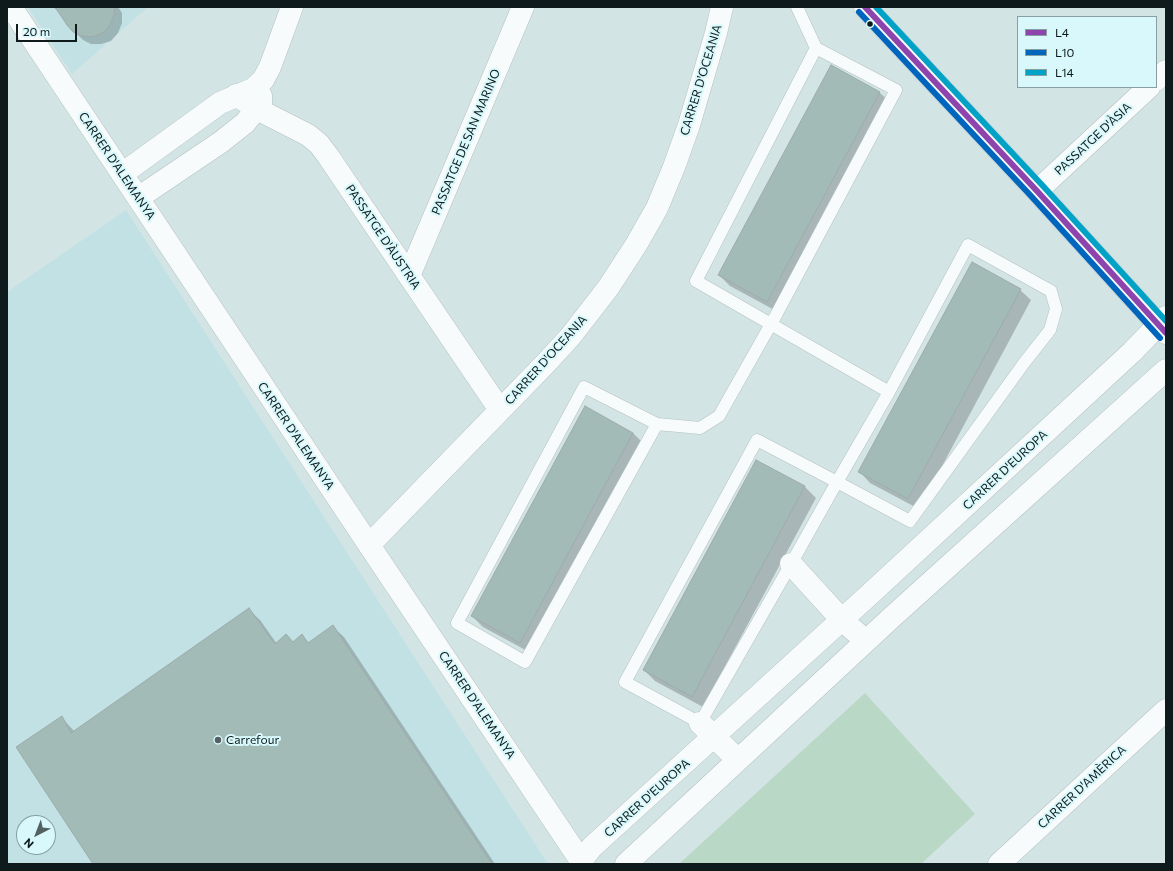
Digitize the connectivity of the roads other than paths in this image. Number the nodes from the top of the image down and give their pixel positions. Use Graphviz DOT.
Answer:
graph roads {
  1 [pos="11,7"];
  2 [pos="292,7"];
  3 [pos="523,7"];
  4 [pos="722,7"];
  5 [pos="797,7"];
  6 [pos="865,7"];
  7 [pos="816,48"];
  8 [pos="1166,71"];
  9 [pos="1157,79"];
  10 [pos="263,80"];
  11 [pos="1148,88"];
  12 [pos="236,96"];
  13 [pos="257,109"];
  14 [pos="122,174"];
  15 [pos="1038,191"];
  16 [pos="138,198"];
  17 [pos="409,276"];
  18 [pos="772,324"];
  19 [pos="1163,325"];
  20 [pos="1166,370"];
  21 [pos="889,392"];
  22 [pos="500,410"];
  23 [pos="657,424"];
  24 [pos="837,482"];
  25 [pos="369,545"];
  26 [pos="791,564"];
  27 [pos="842,620"];
  28 [pos="866,641"];
  29 [pos="1166,710"];
  30 [pos="707,730"];
  31 [pos="738,760"];
  32 [pos="582,862"];
  33 [pos="626,864"];
  34 [pos="999,864"];
  1 -- 14 [label="street, CARRER D'ALEMANYA"];
  2 -- 10 [label="street"];
  3 -- 17 [label="street, PASSATGE DE SAN MARINO"];
  4 -- 22 [label="street, CARRER D'OCEANIA"];
  5 -- 7 [label="lane"];
  6 -- 15 [label="street"];
  7 -- 18 [label="lane"];
  7 -- 18 [label="lane"];
  8 -- 9 [label="street"];
  10 -- 12 [label="street"];
  10 -- 13 [label="street"];
  11 -- 15 [label="street, PASSATGE D'ÀSIA"];
  12 -- 13 [label="street, PASSATGE D'ÀUSTRIA"];
  12 -- 14 [label="street"];
  13 -- 16 [label="street"];
  13 -- 17 [label="street, PASSATGE D'ÀUSTRIA"];
  14 -- 16 [label="street, CARRER D'ALEMANYA"];
  15 -- 19 [label="street"];
  16 -- 25 [label="street, CARRER D'ALEMANYA"];
  17 -- 22 [label="street, PASSATGE D'ÀUSTRIA"];
  18 -- 21 [label="lane"];
  18 -- 23 [label="lane"];
  19 -- 27 [label="street, CARRER D'EUROPA"];
  20 -- 28 [label="street"];
  21 -- 24 [label="lane"];
  21 -- 24 [label="lane"];
  22 -- 25 [label="street, CARRER D'OCEANIA"];
  23 -- 23 [label="lane"];
  24 -- 26 [label="lane"];
  24 -- 30 [label="lane"];
  25 -- 32 [label="street, CARRER D'ALEMANYA"];
  26 -- 27 [label="street"];
  26 -- 30 [label="lane"];
  27 -- 28 [label="street"];
  27 -- 30 [label="street, CARRER D'EUROPA"];
  28 -- 31 [label="street"];
  29 -- 34 [label="street, CARRER D'AMÈRICA"];
  30 -- 31 [label="street"];
  30 -- 32 [label="street, CARRER D'EUROPA"];
  31 -- 33 [label="street"];
}
